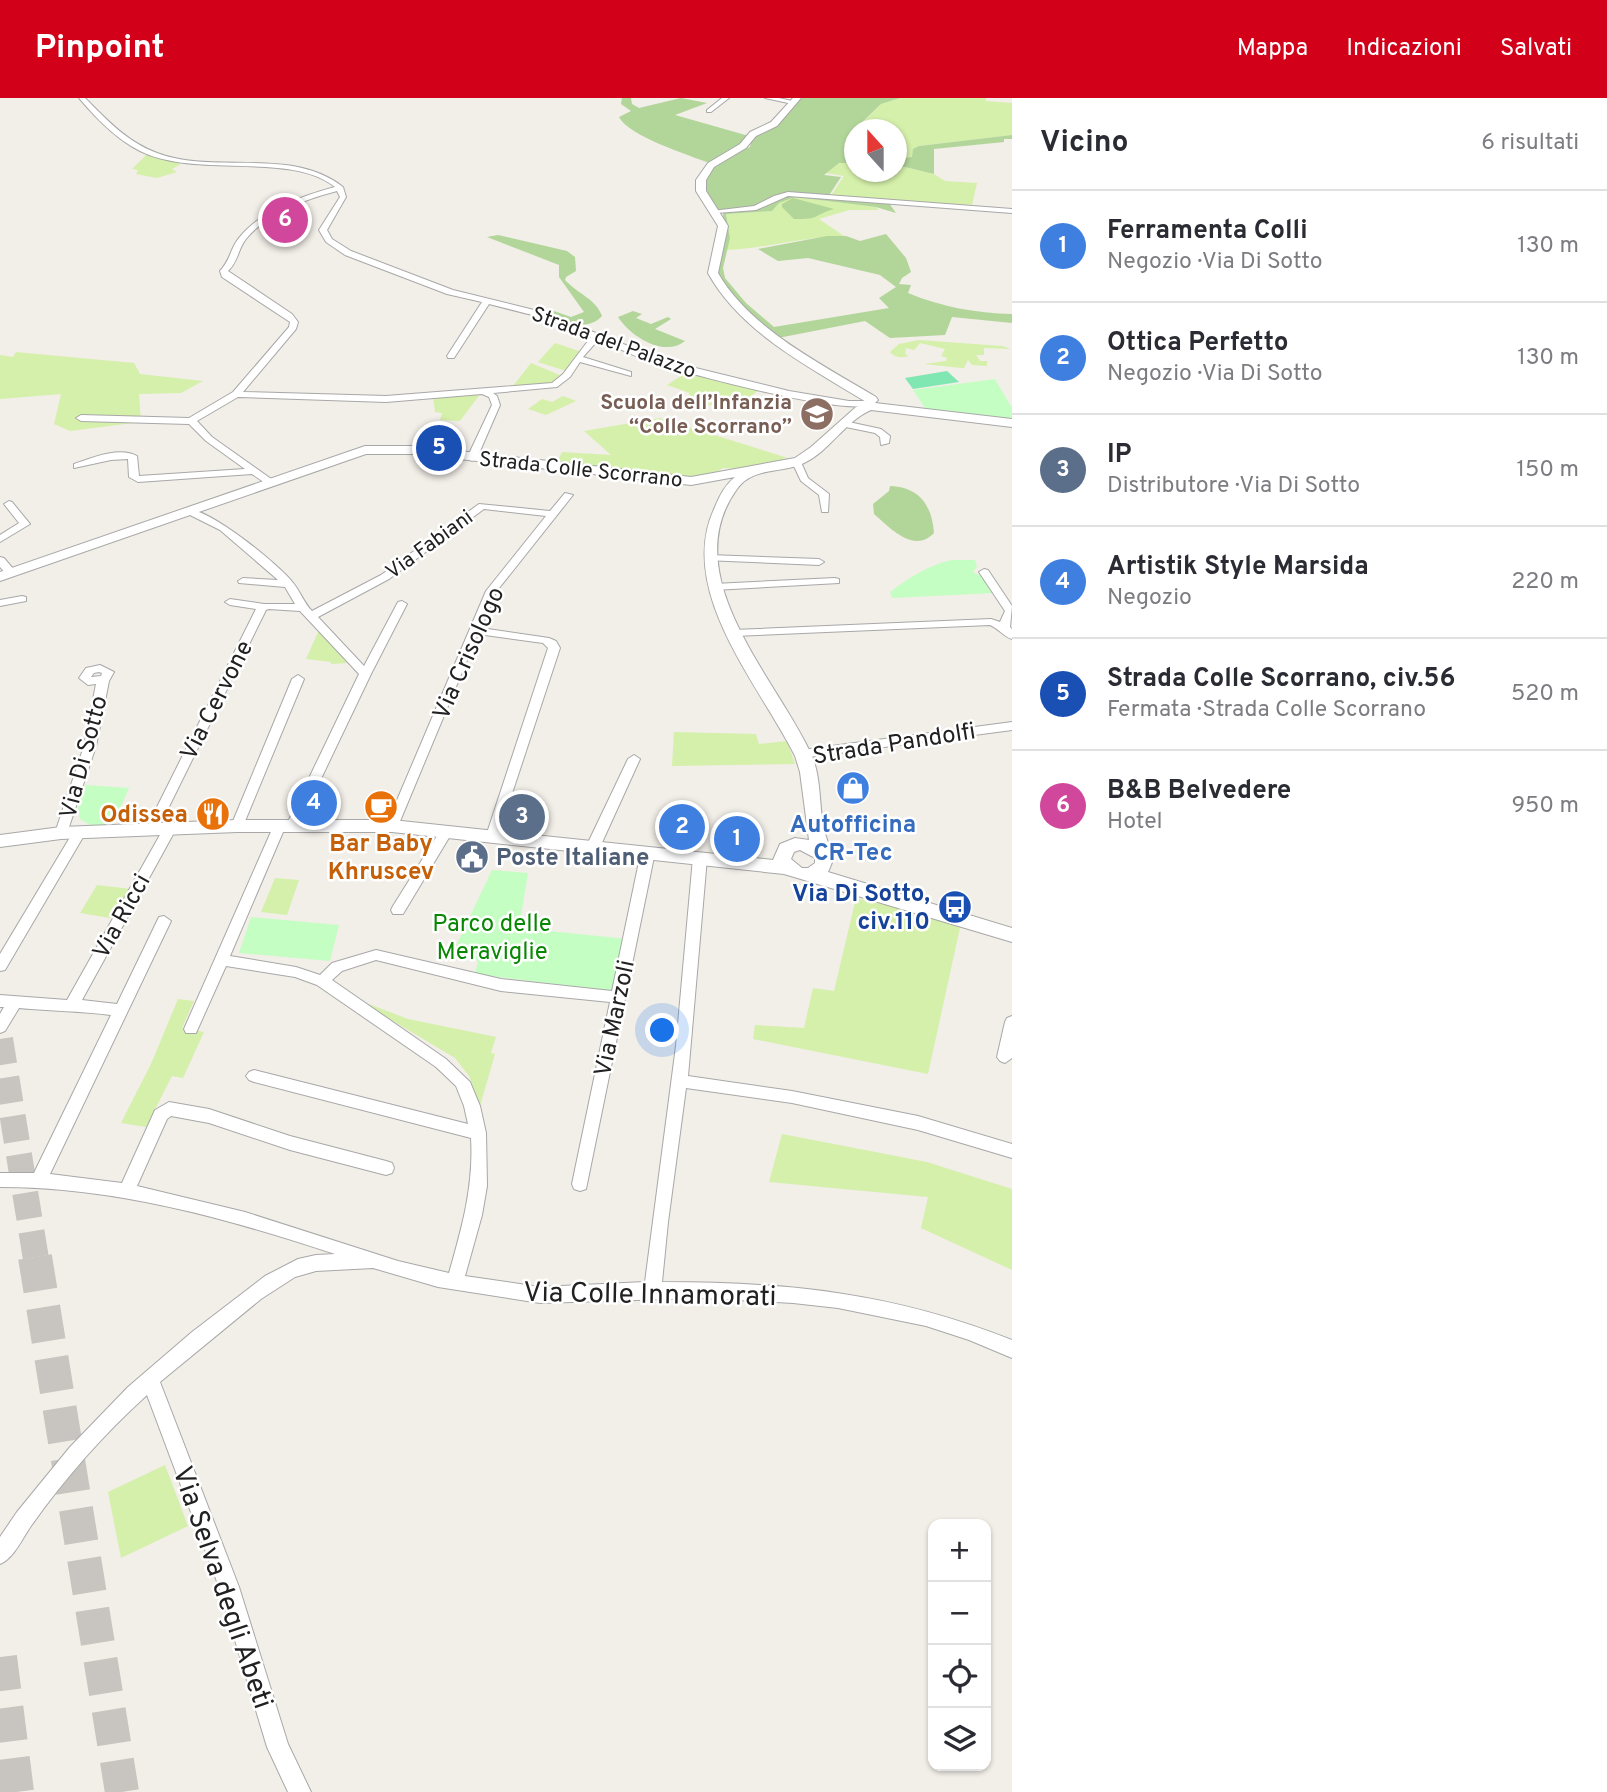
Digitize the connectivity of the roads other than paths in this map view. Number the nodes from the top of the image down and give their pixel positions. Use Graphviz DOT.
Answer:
graph roads {
  1 [pos="82,98"];
  2 [pos="726,98"];
  3 [pos="768,98"];
  4 [pos="795,100"];
  5 [pos="709,111"];
  6 [pos="341,188"];
  7 [pos="716,211"];
  8 [pos="1012,211"];
  9 [pos="486,302"];
  10 [pos="596,337"];
  11 [pos="452,356"];
  12 [pos="578,358"];
  13 [pos="628,374"];
  14 [pos="483,391"];
  15 [pos="236,394"];
  16 [pos="869,402"];
  17 [pos="81,418"];
  18 [pos="191,421"];
  19 [pos="1012,423"];
  20 [pos="844,424"];
  21 [pos="884,443"];
  22 [pos="472,458"];
  23 [pos="797,462"];
  24 [pos="77,466"];
  25 [pos="754,469"];
  26 [pos="252,471"];
  27 [pos="271,483"];
  28 [pos="568,495"];
  29 [pos="9,503"];
  30 [pos="825,510"];
  31 [pos="189,512"];
  32 [pos="554,514"];
  33 [pos="0,539"];
  34 [pos="709,558"];
  35 [pos="0,561"];
  36 [pos="819,562"];
  37 [pos="984,572"];
  38 [pos="5,575"];
  39 [pos="243,581"];
  40 [pos="835,581"];
  41 [pos="289,584"];
  42 [pos="714,587"];
  43 [pos="22,598"];
  44 [pos="230,602"];
  45 [pos="0,603"];
  46 [pos="402,604"];
  47 [pos="264,607"];
  48 [pos="308,612"];
  49 [pos="475,630"];
  50 [pos="1008,632"];
  51 [pos="734,633"];
  52 [pos="365,674"];
  53 [pos="298,679"];
  54 [pos="103,680"];
  55 [pos="1012,726"];
  56 [pos="802,754"];
  57 [pos="634,759"];
  58 [pos="287,824"];
  59 [pos="237,826"];
  60 [pos="392,826"];
  61 [pos="814,826"];
  62 [pos="161,829"];
  63 [pos="447,831"];
  64 [pos="80,832"];
  65 [pos="61,833"];
  66 [pos="492,836"];
  67 [pos="0,841"];
  68 [pos="593,846"];
  69 [pos="648,852"];
  70 [pos="789,855"];
  71 [pos="700,858"];
  72 [pos="819,863"];
  73 [pos="398,910"];
  74 [pos="164,921"];
  75 [pos="1012,935"];
  76 [pos="221,960"];
  77 [pos="0,966"];
  78 [pos="322,981"];
  79 [pos="619,996"];
  80 [pos="8,1002"];
  81 [pos="72,1004"];
  82 [pos="120,1010"];
  83 [pos="1012,1022"];
  84 [pos="0,1027"];
  85 [pos="191,1029"];
  86 [pos="1004,1058"];
  87 [pos="254,1076"];
  88 [pos="680,1081"];
  89 [pos="478,1133"];
  90 [pos="1012,1151"];
  91 [pos="386,1168"];
  92 [pos="0,1180"];
  93 [pos="39,1180"];
  94 [pos="580,1184"];
  95 [pos="126,1192"];
  96 [pos="373,1261"];
  97 [pos="455,1281"];
  98 [pos="653,1290"];
  99 [pos="1012,1349"];
  100 [pos="150,1380"];
  101 [pos="0,1554"];
  102 [pos="300,1792"];
  1 -- 6 [label="street"];
  2 -- 5 [label="street"];
  3 -- 4 [label="street"];
  4 -- 7 [label="street"];
  6 -- 9 [label="street, Strada del Palazzo"];
  6 -- 15 [label="street"];
  7 -- 8 [label="street"];
  7 -- 16 [label="street"];
  9 -- 10 [label="street, Strada del Palazzo"];
  9 -- 11 [label="street"];
  10 -- 12 [label="street"];
  10 -- 16 [label="street, Strada del Palazzo"];
  12 -- 13 [label="street"];
  12 -- 14 [label="street"];
  14 -- 15 [label="street"];
  14 -- 22 [label="street"];
  15 -- 18 [label="street"];
  16 -- 19 [label="street"];
  16 -- 20 [label="street, Strada Colle Scorrano"];
  17 -- 18 [label="street"];
  18 -- 26 [label="street"];
  20 -- 21 [label="street"];
  20 -- 23 [label="street, Strada Colle Scorrano"];
  22 -- 25 [label="street, Strada Colle Scorrano"];
  22 -- 27 [label="street, Strada Colle Scorrano"];
  23 -- 25 [label="street, Strada Colle Scorrano"];
  23 -- 30 [label="street"];
  24 -- 26 [label="street"];
  25 -- 34 [label="street"];
  26 -- 27 [label="street"];
  27 -- 31 [label="street, Strada Colle Scorrano"];
  28 -- 32 [label="street, Via Crisologo"];
  29 -- 33 [label="street"];
  31 -- 38 [label="street, Strada Colle Scorrano"];
  31 -- 41 [label="street"];
  32 -- 48 [label="street, Via Fabiani"];
  32 -- 49 [label="street, Via Crisologo"];
  34 -- 36 [label="street"];
  34 -- 42 [label="street"];
  35 -- 38 [label="street"];
  37 -- 50 [label="street"];
  39 -- 41 [label="street"];
  40 -- 42 [label="street"];
  41 -- 48 [label="street"];
  42 -- 51 [label="street"];
  43 -- 45 [label="street"];
  44 -- 47 [label="street"];
  46 -- 52 [label="street"];
  47 -- 48 [label="street"];
  47 -- 62 [label="street, Via Cervone"];
  48 -- 52 [label="street"];
  49 -- 60 [label="street, Via Crisologo"];
  49 -- 66 [label="street"];
  50 -- 51 [label="street"];
  51 -- 56 [label="street"];
  52 -- 58 [label="street"];
  53 -- 59 [label="street"];
  54 -- 65 [label="street, Via Di Sotto"];
  55 -- 56 [label="street, Strada Pandolfi"];
  56 -- 61 [label="street, Strada Pandolfi"];
  57 -- 68 [label="street"];
  58 -- 59 [label="street, Via Di Sotto"];
  58 -- 60 [label="street, Via Di Sotto"];
  58 -- 76 [label="street"];
  59 -- 62 [label="street, Via Di Sotto"];
  60 -- 63 [label="street, Via Di Sotto"];
  61 -- 70 [label="street"];
  61 -- 72 [label="street, Strada Pandolfi"];
  62 -- 64 [label="street, Via Di Sotto"];
  62 -- 81 [label="street, Via Ricci"];
  63 -- 66 [label="street, Via Di Sotto"];
  63 -- 73 [label="street"];
  64 -- 65 [label="street, Via Di Sotto"];
  64 -- 77 [label="street"];
  65 -- 67 [label="street, Via Di Sotto"];
  66 -- 68 [label="street, Via Di Sotto"];
  68 -- 69 [label="street, Via Di Sotto"];
  69 -- 71 [label="street, Via Di Sotto"];
  69 -- 79 [label="street, Via Marzoli"];
  70 -- 71 [label="street, Via Di Sotto"];
  70 -- 72 [label="street"];
  70 -- 72 [label="street"];
  71 -- 88 [label="street"];
  72 -- 75 [label="street"];
  74 -- 82 [label="street"];
  76 -- 78 [label="street"];
  76 -- 85 [label="street"];
  78 -- 79 [label="street"];
  78 -- 89 [label="street"];
  79 -- 94 [label="street, Via Marzoli"];
  80 -- 81 [label="street"];
  80 -- 84 [label="street"];
  81 -- 82 [label="street"];
  82 -- 93 [label="street"];
  83 -- 86 [label="street"];
  87 -- 89 [label="street"];
  88 -- 90 [label="street"];
  88 -- 98 [label="street"];
  89 -- 97 [label="street"];
  91 -- 95 [label="street"];
  92 -- 93 [label="street, Via Colle Innamorati"];
  93 -- 95 [label="street, Via Colle Innamorati"];
  95 -- 96 [label="street, Via Colle Innamorati"];
  96 -- 97 [label="street, Via Colle Innamorati"];
  96 -- 100 [label="street"];
  97 -- 98 [label="street, Via Colle Innamorati"];
  98 -- 99 [label="street, Via Colle Innamorati"];
  100 -- 101 [label="street"];
  100 -- 102 [label="street, Via Selva degli Abeti"];
}
